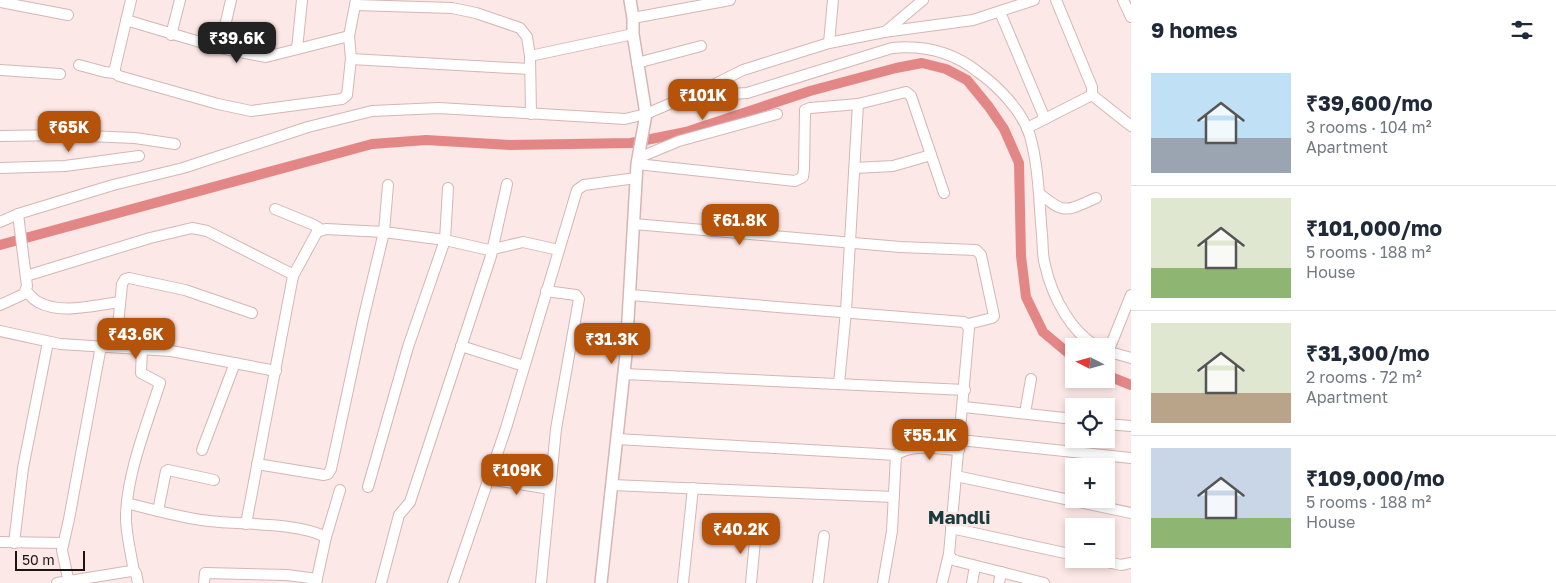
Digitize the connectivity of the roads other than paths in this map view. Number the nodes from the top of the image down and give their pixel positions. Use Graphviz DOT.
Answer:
graph roads {
  1 [pos="131,0"];
  2 [pos="180,0"];
  3 [pos="231,0"];
  4 [pos="302,0"];
  5 [pos="630,0"];
  6 [pos="730,0"];
  7 [pos="833,0"];
  8 [pos="923,0"];
  9 [pos="1034,0"];
  10 [pos="1056,0"];
  11 [pos="1123,0"];
  12 [pos="0,2"];
  13 [pos="355,3"];
  14 [pos="1016,3"];
  15 [pos="1000,12"];
  16 [pos="68,15"];
  17 [pos="1131,17"];
  18 [pos="633,18"];
  19 [pos="126,20"];
  20 [pos="884,32"];
  21 [pos="633,34"];
  22 [pos="171,35"];
  23 [pos="349,36"];
  24 [pos="829,43"];
  25 [pos="701,46"];
  26 [pos="220,48"];
  27 [pos="297,49"];
  28 [pos="530,56"];
  29 [pos="351,59"];
  30 [pos="637,63"];
  31 [pos="79,65"];
  32 [pos="529,69"];
  33 [pos="0,70"];
  34 [pos="115,73"];
  35 [pos="60,74"];
  36 [pos="711,86"];
  37 [pos="1092,95"];
  38 [pos="858,104"];
  39 [pos="531,114"];
  40 [pos="646,114"];
  41 [pos="778,114"];
  42 [pos="1045,119"];
  43 [pos="1131,126"];
  44 [pos="1027,128"];
  45 [pos="0,136"];
  46 [pos="175,144"];
  47 [pos="931,155"];
  48 [pos="139,156"];
  49 [pos="638,158"];
  50 [pos="0,168"];
  51 [pos="855,168"];
  52 [pos="636,178"];
  53 [pos="507,184"];
  54 [pos="388,185"];
  55 [pos="448,188"];
  56 [pos="944,193"];
  57 [pos="1038,193"];
  58 [pos="1096,198"];
  59 [pos="275,209"];
  60 [pos="19,219"];
  61 [pos="0,222"];
  62 [pos="634,224"];
  63 [pos="322,230"];
  64 [pos="384,232"];
  65 [pos="445,240"];
  66 [pos="849,243"];
  67 [pos="493,250"];
  68 [pos="559,250"];
  69 [pos="26,276"];
  70 [pos="294,276"];
  71 [pos="26,291"];
  72 [pos="546,291"];
  73 [pos="630,295"];
  74 [pos="1131,295"];
  75 [pos="120,302"];
  76 [pos="0,305"];
  77 [pos="846,311"];
  78 [pos="252,313"];
  79 [pos="968,324"];
  80 [pos="0,331"];
  81 [pos="1084,338"];
  82 [pos="1113,338"];
  83 [pos="48,342"];
  84 [pos="101,346"];
  85 [pos="461,346"];
  86 [pos="116,347"];
  87 [pos="142,348"];
  88 [pos="1115,353"];
  89 [pos="1131,358"];
  90 [pos="235,363"];
  91 [pos="524,366"];
  92 [pos="276,371"];
  93 [pos="624,374"];
  94 [pos="1031,379"];
  95 [pos="839,384"];
  96 [pos="965,390"];
  97 [pos="964,407"];
  98 [pos="1026,414"];
  99 [pos="1065,418"];
  100 [pos="1115,425"];
  101 [pos="1131,426"];
  102 [pos="617,439"];
  103 [pos="960,445"];
  104 [pos="202,450"];
  105 [pos="896,455"];
  106 [pos="1131,458"];
  107 [pos="257,464"];
  108 [pos="956,476"];
  109 [pos="488,479"];
  110 [pos="214,480"];
  111 [pos="612,485"];
  112 [pos="368,487"];
  113 [pos="693,488"];
  114 [pos="550,489"];
  115 [pos="340,490"];
  116 [pos="894,497"];
  117 [pos="127,503"];
  118 [pos="158,510"];
  119 [pos="1131,513"];
  120 [pos="246,524"];
  121 [pos="951,528"];
  122 [pos="756,530"];
  123 [pos="824,536"];
  124 [pos="326,537"];
  125 [pos="0,542"];
  126 [pos="14,543"];
  127 [pos="63,544"];
  128 [pos="1065,552"];
  129 [pos="950,554"];
  130 [pos="1131,563"];
  131 [pos="1115,564"];
  132 [pos="975,566"];
  133 [pos="134,571"];
  134 [pos="1000,578"];
  135 [pos="317,581"];
  136 [pos="69,582"];
  137 [pos="57,583"];
  138 [pos="138,583"];
  139 [pos="204,583"];
  140 [pos="381,583"];
  141 [pos="453,583"];
  142 [pos="541,583"];
  143 [pos="601,583"];
  144 [pos="683,583"];
  145 [pos="751,583"];
  146 [pos="818,583"];
  147 [pos="882,583"];
  148 [pos="942,583"];
  149 [pos="972,583"];
  150 [pos="1044,583"];
  1 -- 19 [label="street"];
  2 -- 22 [label="street"];
  3 -- 26 [label="street"];
  4 -- 27 [label="street"];
  5 -- 18 [label="street"];
  6 -- 18 [label="street"];
  7 -- 24 [label="street"];
  8 -- 20 [label="street"];
  9 -- 14 [label="street"];
  10 -- 37 [label="street"];
  11 -- 17 [label="street"];
  12 -- 16 [label="street"];
  13 -- 23 [label="street"];
  13 -- 28 [label="street"];
  14 -- 15 [label="street"];
  15 -- 20 [label="street"];
  15 -- 42 [label="street"];
  18 -- 21 [label="street"];
  19 -- 22 [label="street"];
  19 -- 34 [label="street"];
  20 -- 24 [label="street"];
  21 -- 28 [label="street"];
  21 -- 30 [label="street"];
  22 -- 26 [label="street"];
  23 -- 27 [label="street"];
  23 -- 29 [label="street"];
  24 -- 36 [label="street"];
  25 -- 30 [label="street"];
  26 -- 27 [label="street"];
  28 -- 32 [label="street"];
  29 -- 32 [label="street"];
  29 -- 34 [label="street"];
  30 -- 40 [label="street"];
  31 -- 34 [label="street"];
  32 -- 39 [label="street"];
  33 -- 35 [label="street"];
  36 -- 40 [label="street"];
  36 -- 44 [label="street"];
  37 -- 42 [label="street"];
  37 -- 43 [label="street"];
  38 -- 47 [label="street"];
  38 -- 49 [label="street"];
  38 -- 51 [label="street"];
  39 -- 40 [label="street"];
  39 -- 60 [label="street"];
  40 -- 49 [label="street"];
  41 -- 49 [label="street"];
  42 -- 44 [label="street"];
  44 -- 57 [label="street"];
  45 -- 46 [label="street"];
  47 -- 51 [label="street"];
  47 -- 56 [label="street"];
  48 -- 50 [label="street"];
  49 -- 52 [label="street"];
  51 -- 66 [label="street"];
  52 -- 62 [label="street"];
  52 -- 68 [label="street"];
  53 -- 67 [label="street"];
  54 -- 64 [label="street"];
  55 -- 65 [label="street"];
  57 -- 58 [label="street"];
  57 -- 81 [label="street"];
  59 -- 63 [label="street"];
  60 -- 61 [label="street"];
  60 -- 69 [label="street"];
  62 -- 66 [label="street"];
  62 -- 73 [label="street"];
  63 -- 64 [label="street"];
  63 -- 70 [label="street"];
  64 -- 65 [label="street"];
  64 -- 107 [label="street"];
  65 -- 67 [label="street"];
  65 -- 112 [label="street"];
  66 -- 77 [label="street"];
  66 -- 79 [label="street"];
  67 -- 68 [label="street"];
  67 -- 85 [label="street"];
  68 -- 72 [label="street"];
  69 -- 70 [label="street"];
  69 -- 71 [label="street"];
  70 -- 92 [label="street"];
  71 -- 75 [label="street"];
  71 -- 76 [label="street"];
  72 -- 91 [label="street"];
  72 -- 114 [label="street"];
  73 -- 77 [label="street"];
  73 -- 93 [label="street"];
  74 -- 82 [label="street"];
  75 -- 78 [label="street"];
  75 -- 86 [label="street"];
  77 -- 79 [label="street"];
  77 -- 95 [label="street"];
  79 -- 96 [label="street"];
  80 -- 83 [label="street"];
  83 -- 84 [label="street"];
  83 -- 126 [label="street"];
  84 -- 86 [label="street"];
  84 -- 127 [label="street"];
  85 -- 91 [label="street"];
  85 -- 140 [label="street"];
  86 -- 87 [label="street"];
  87 -- 90 [label="street"];
  87 -- 117 [label="street"];
  88 -- 89 [label="street"];
  90 -- 92 [label="street"];
  90 -- 104 [label="street"];
  91 -- 109 [label="street"];
  92 -- 107 [label="street"];
  93 -- 95 [label="street"];
  93 -- 102 [label="street"];
  94 -- 98 [label="street"];
  95 -- 96 [label="street"];
  96 -- 97 [label="street"];
  97 -- 98 [label="street"];
  97 -- 103 [label="street"];
  98 -- 99 [label="street"];
  100 -- 101 [label="street"];
  102 -- 105 [label="street"];
  102 -- 111 [label="street"];
  103 -- 105 [label="street"];
  103 -- 106 [label="street"];
  103 -- 108 [label="street"];
  105 -- 116 [label="street"];
  107 -- 120 [label="street"];
  108 -- 119 [label="street"];
  108 -- 121 [label="street"];
  109 -- 114 [label="street"];
  109 -- 141 [label="street"];
  110 -- 118 [label="street"];
  111 -- 113 [label="street"];
  111 -- 143 [label="street"];
  113 -- 116 [label="street"];
  113 -- 144 [label="street"];
  114 -- 142 [label="street"];
  115 -- 124 [label="street"];
  116 -- 147 [label="street"];
  117 -- 118 [label="street"];
  117 -- 133 [label="street"];
  118 -- 120 [label="street"];
  120 -- 124 [label="street"];
  121 -- 128 [label="street"];
  121 -- 129 [label="street"];
  122 -- 145 [label="street"];
  123 -- 146 [label="street"];
  124 -- 135 [label="street"];
  125 -- 126 [label="street"];
  126 -- 127 [label="street"];
  127 -- 136 [label="street"];
  129 -- 132 [label="street"];
  129 -- 148 [label="street"];
  130 -- 131 [label="street"];
  132 -- 134 [label="street"];
  132 -- 149 [label="street"];
  133 -- 136 [label="street"];
  133 -- 138 [label="street"];
  134 -- 150 [label="street"];
  135 -- 139 [label="street"];
  136 -- 137 [label="street"];
}
